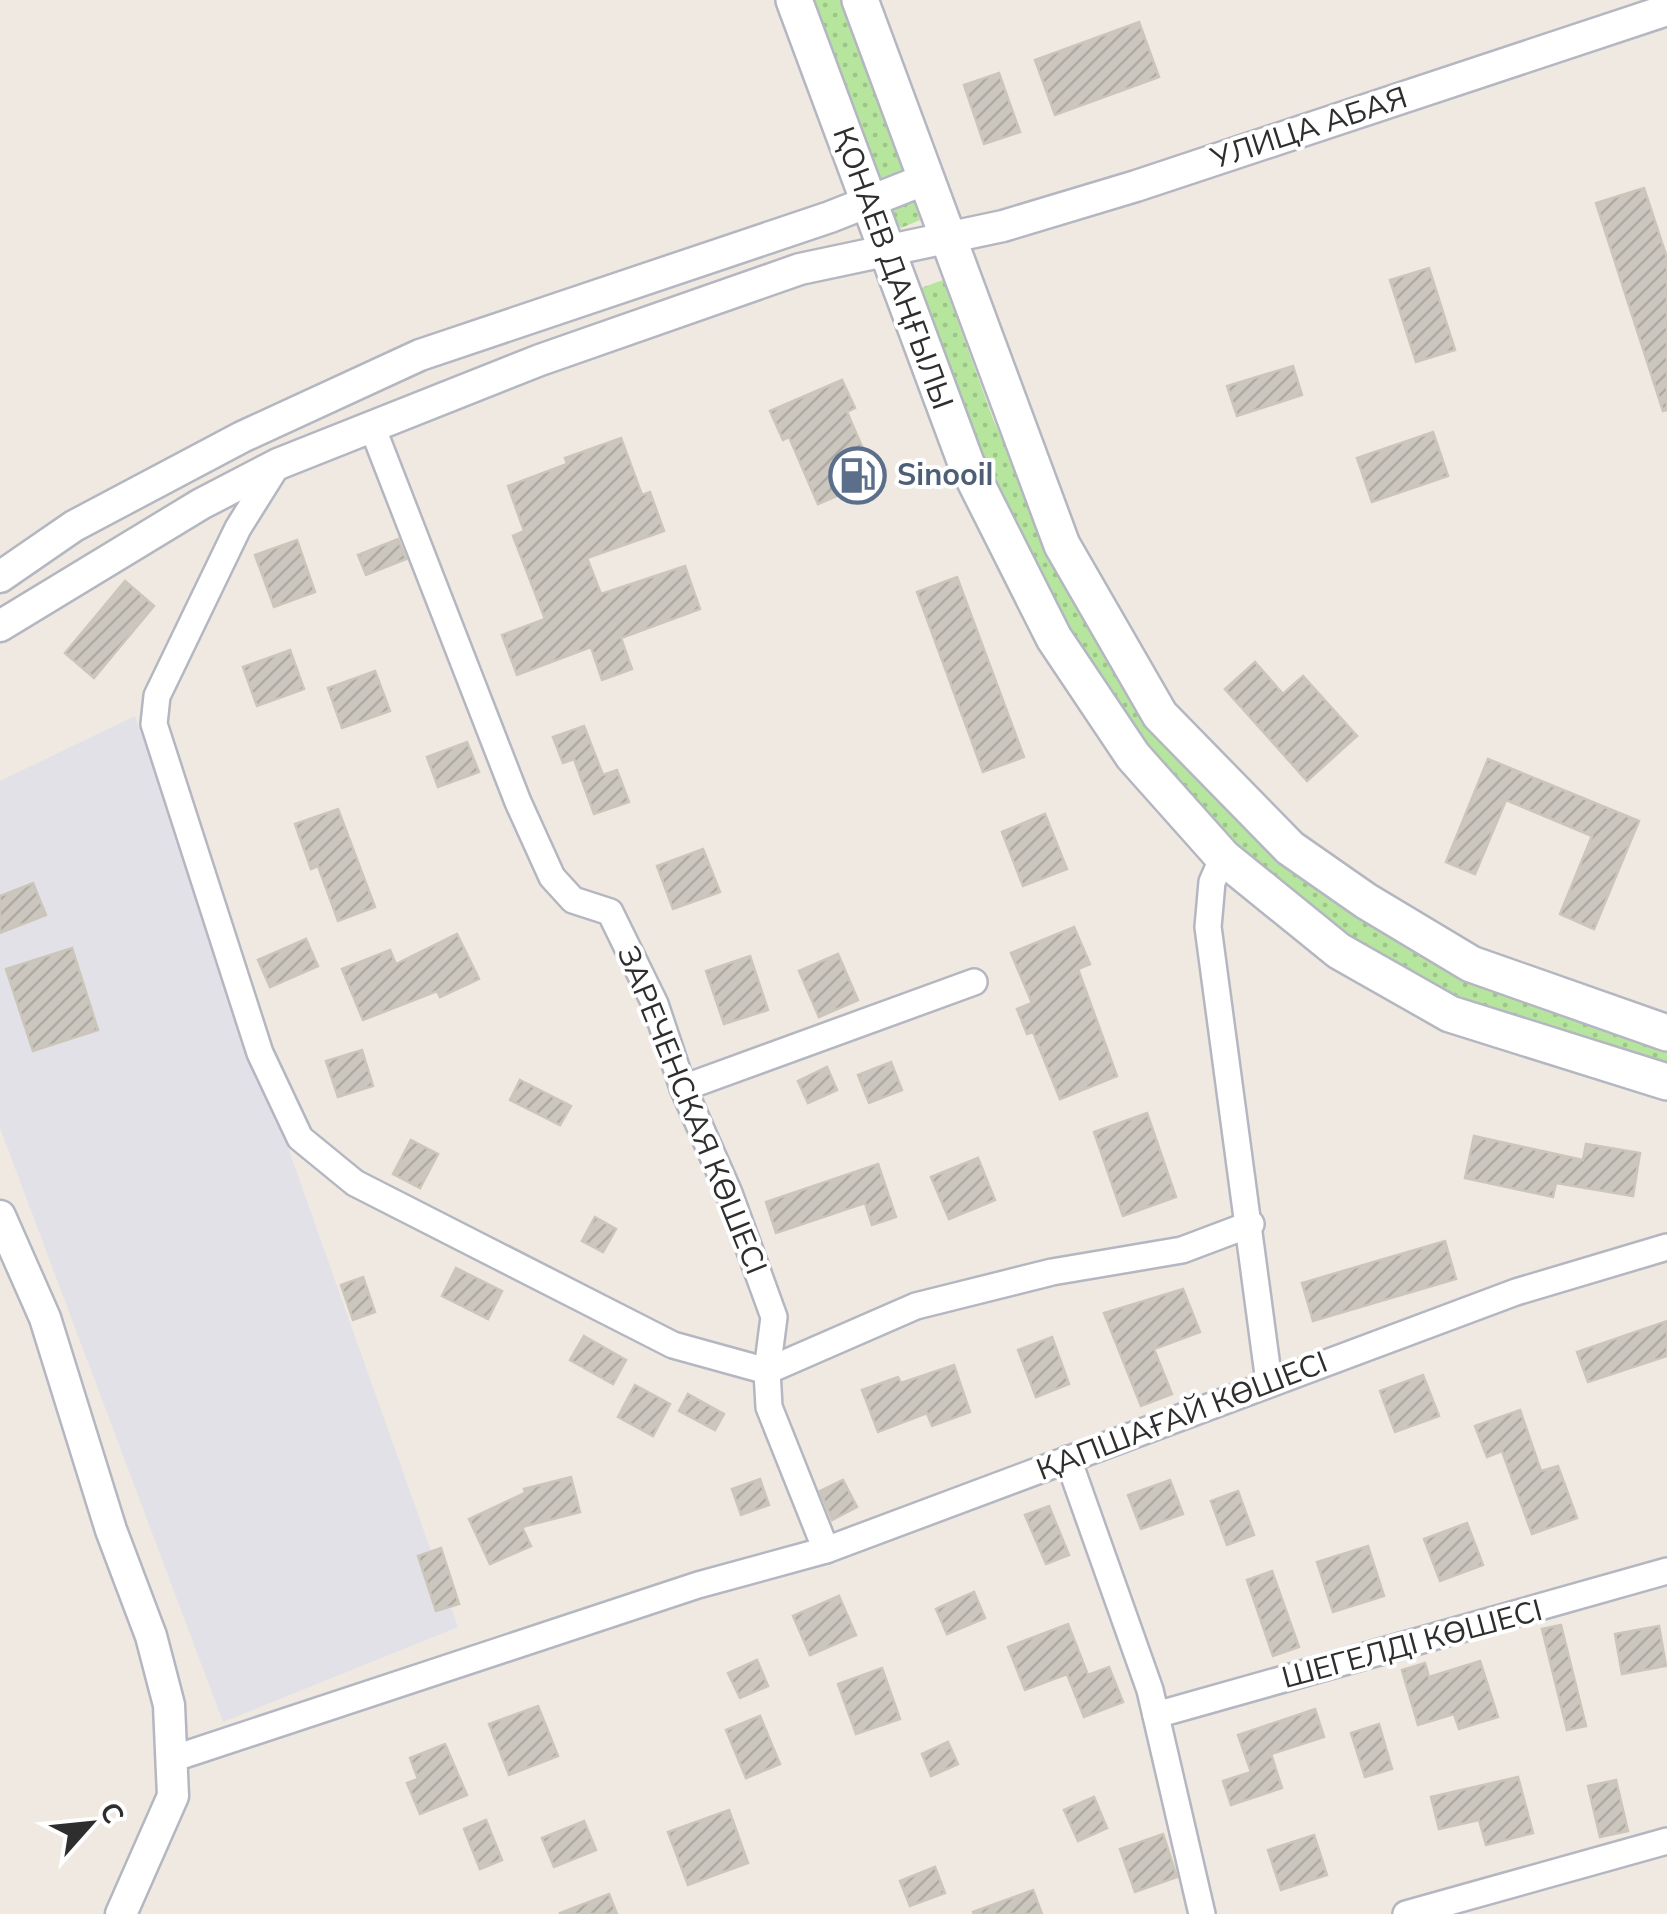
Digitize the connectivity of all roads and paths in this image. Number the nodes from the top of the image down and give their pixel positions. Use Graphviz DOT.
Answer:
graph roads {
  1 [pos="794,0"];
  2 [pos="860,0"];
  3 [pos="1667,10"];
  4 [pos="926,180"];
  5 [pos="870,202"];
  6 [pos="948,236"];
  7 [pos="887,249"];
  8 [pos="374,429"];
  9 [pos="278,464"];
  10 [pos="0,577"];
  11 [pos="0,626"];
  12 [pos="1223,857"];
  13 [pos="974,982"];
  14 [pos="1667,1033"];
  15 [pos="1667,1082"];
  16 [pos="683,1088"];
  17 [pos="0,1216"];
  18 [pos="1252,1224"];
  19 [pos="1667,1247"];
  20 [pos="767,1371"];
  21 [pos="1269,1382"];
  22 [pos="1068,1459"];
  23 [pos="826,1550"];
  24 [pos="1667,1572"];
  25 [pos="1156,1714"];
  26 [pos="174,1758"];
  27 [pos="1667,1841"];
  28 [pos="121,1914"];
  29 [pos="1202,1914"];
  30 [pos="1406,1914"];
  1 -- 5 [label="main road, ҚОНАЕВ ДАҢҒЫЛЫ"];
  2 -- 4 [label="main road, ҚОНАЕВ ДАҢҒЫЛЫ"];
  3 -- 6 [label="street, УЛИЦА АБАЯ"];
  4 -- 5 [label="street"];
  4 -- 6 [label="main road, ҚОНАЕВ ДАҢҒЫЛЫ"];
  5 -- 7 [label="main road, ҚОНАЕВ ДАҢҒЫЛЫ"];
  5 -- 10 [label="street"];
  6 -- 7 [label="street, УЛИЦА АБАЯ"];
  6 -- 14 [label="main road, ҚОНАЕВ ДАҢҒЫЛЫ"];
  7 -- 8 [label="street, УЛИЦА АБАЯ"];
  7 -- 12 [label="main road, ҚОНАЕВ ДАҢҒЫЛЫ"];
  8 -- 9 [label="street, УЛИЦА АБАЯ"];
  8 -- 16 [label="street, ЗАРЕЧЕНСКАЯ КӨШЕСІ"];
  9 -- 11 [label="street, УЛИЦА АБАЯ"];
  9 -- 20 [label="street"];
  12 -- 15 [label="main road, ҚОНАЕВ ДАҢҒЫЛЫ"];
  12 -- 18 [label="street"];
  13 -- 16 [label="street"];
  16 -- 20 [label="street, ЗАРЕЧЕНСКАЯ КӨШЕСІ"];
  17 -- 26 [label="street"];
  18 -- 20 [label="street"];
  18 -- 21 [label="street"];
  19 -- 21 [label="street, ҚАПШАҒАЙ КӨШЕСІ"];
  20 -- 23 [label="street, ЗАРЕЧЕНСКАЯ КӨШЕСІ"];
  21 -- 22 [label="street, ҚАПШАҒАЙ КӨШЕСІ"];
  22 -- 23 [label="street, ҚАПШАҒАЙ КӨШЕСІ"];
  22 -- 25 [label="street"];
  23 -- 26 [label="street, ҚАПШАҒАЙ КӨШЕСІ"];
  24 -- 25 [label="street, ШЕГЕЛДІ КӨШЕСІ"];
  25 -- 29 [label="street"];
  26 -- 28 [label="street"];
  27 -- 30 [label="street"];
}
